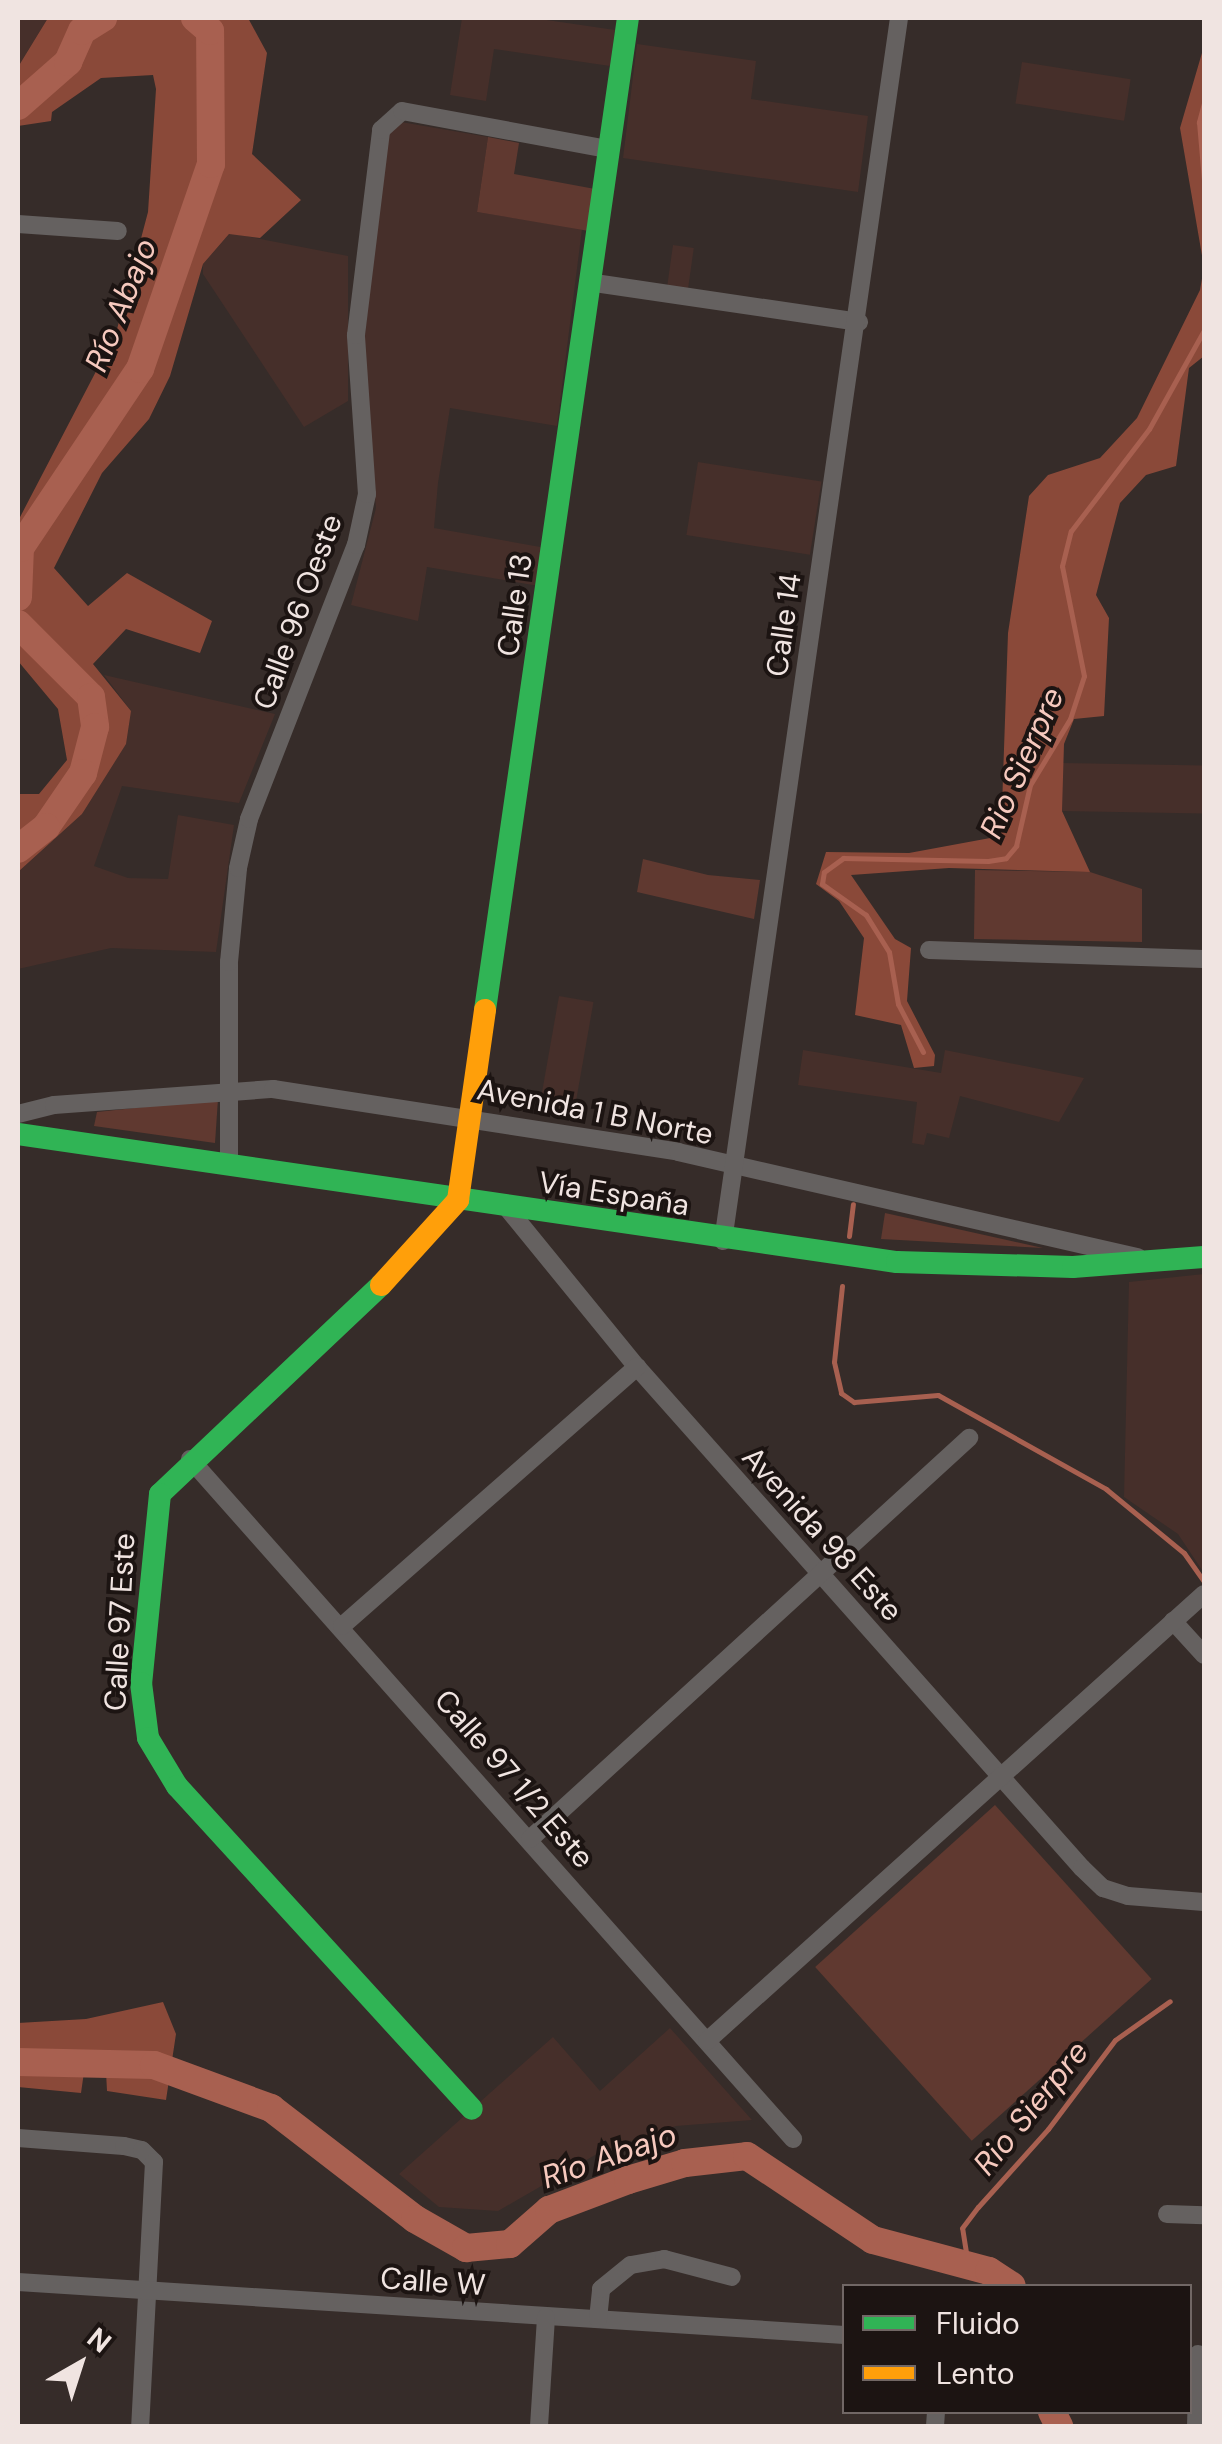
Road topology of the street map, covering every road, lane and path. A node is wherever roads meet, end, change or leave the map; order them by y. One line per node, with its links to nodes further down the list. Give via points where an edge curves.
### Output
1 (628, 18): 3 (street, Calle 13)
2 (898, 18): 7 (street, Calle 14)
3 (607, 149): 6 (street, Calle 13); 10 (street, Calle 96 Oeste, via 402,112 381,130 356,336 367,494 356,545 242,852 229,962)
4 (18, 224): 5 (street)
5 (118, 231)
6 (588, 282): 7 (street); 12 (street, Calle 13)
7 (859, 322): 15 (street, Calle 14)
8 (929, 950): 9 (street)
9 (1204, 959)
10 (230, 1088): 11 (street, Avenida 1 B Norte, via 54,1104); 12 (street, Avenida 1 B Norte); 14 (street, Calle 96 Oeste)
11 (18, 1114)
12 (468, 1115): 15 (street, Avenida 1 B Norte); 16 (street, Calle 13)
13 (18, 1134): 14 (street, Vía España)
14 (229, 1166): 16 (street, Vía España)
15 (733, 1167): 18 (street, Calle 14); 20 (street, Avenida 1 B Norte)
16 (458, 1200): 17 (street, Vía España); 23 (street, Calle 97 Este, via 381,1286)
17 (508, 1209): 18 (street, Vía España); 21 (street, Avenida 98 Este)
18 (723, 1241): 20 (street, Vía España, via 897,1262)
19 (1204, 1257): 20 (street, Vía España)
20 (1155, 1262)
21 (637, 1367): 24 (street, Avenida 98 Este); 27 (street)
22 (969, 1438): 24 (street)
23 (190, 1460): 27 (street, Calle 97 1/2 Este); 33 (street, Calle 97 Este, via 170,1480 156,1509 141,1704 156,1758)
24 (819, 1571): 29 (street, Avenida 98 Este); 30 (street)
25 (1202, 1596): 26 (street)
26 (1173, 1621): 28 (street); 29 (street)
27 (342, 1626): 30 (street, Calle 97 1/2 Este)
28 (1204, 1655)
29 (1000, 1778): 31 (street, Avenida 98 Este, via 1103,1888); 32 (street)
30 (530, 1839): 32 (street, Calle 97 1/2 Este)
31 (1204, 1902)
32 (707, 2041): 35 (street, Calle 97 1/2 Este)
33 (472, 2109)
34 (18, 2138): 40 (street, via 124,2146 154,2162)
35 (793, 2139)
36 (1168, 2214): 37 (street)
37 (1204, 2216)
38 (732, 2277): 42 (street, via 664,2259 631,2265 600,2288)
39 (18, 2282): 40 (street, Calle W)
40 (147, 2291): 41 (street, Calle W); 45 (street)
41 (546, 2317): 42 (street, Calle W); 46 (street)
42 (598, 2319): 43 (street, Calle W)
43 (842, 2334)
44 (1197, 2354): 47 (street)
45 (140, 2426)
46 (538, 2426)
47 (1196, 2426)

